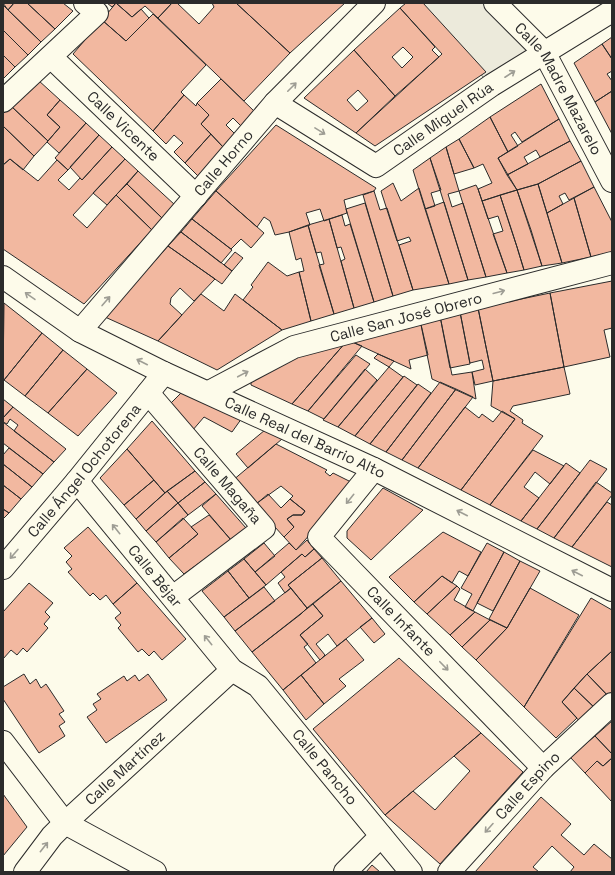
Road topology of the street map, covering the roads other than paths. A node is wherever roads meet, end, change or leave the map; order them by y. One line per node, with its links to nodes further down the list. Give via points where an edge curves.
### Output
1 (374, 3): 8 (street, Calle Horno, one-way to 1)
2 (494, 3): 5 (street, Calle Madre Mazarelo)
3 (91, 8): 6 (street)
4 (612, 11): 5 (street, Calle Miguel Rúa)
5 (544, 52): 8 (street, Calle Miguel Rúa, one-way to 5, via 376,166); 9 (street, Calle Madre Mazarelo)
6 (51, 57): 7 (street); 10 (street, Calle Vicente)
7 (3, 101)
8 (275, 103): 10 (street, Calle Horno)
9 (612, 181)
10 (196, 196): 13 (street, Calle Horno, one-way to 10)
11 (612, 263): 15 (street, Calle San José Obrero, one-way to 11, via 294,347)
12 (3, 277): 13 (street, Calle Real del Barrio Alto, one-way to 12)
13 (80, 331): 14 (street, Calle Real del Barrio Alto, one-way to 13)
14 (164, 373): 15 (street, Calle Real del Barrio Alto); 16 (street, Calle Ángel Ochotorena)
15 (209, 392): 17 (street, Calle Real del Barrio Alto)
16 (148, 393): 18 (street, Calle Ángel Ochotorena); 21 (street, Calle Magaña, via 264,528)
17 (374, 469): 20 (street, Calle Real del Barrio Alto, one-way to 17); 25 (street, Calle Infante, one-way to 25, via 319,536)
18 (77, 481): 19 (street, Calle Ángel Ochotorena, one-way to 19); 21 (street, Calle Béjar, one-way to 18)
19 (3, 568)
20 (612, 590)
21 (173, 597): 22 (street, Calle Béjar, one-way to 21)
22 (232, 670): 26 (street, Calle Martínez); 27 (street, Calle Pancho, via 258,686)
23 (612, 704): 25 (street, Calle Espino)
24 (3, 742): 26 (street)
25 (543, 768): 32 (street, Calle Espino, one-way to 32)
26 (65, 823): 28 (street, Calle Martínez, one-way to 26); 29 (street)
27 (381, 836): 30 (street); 31 (street, Calle Pancho)
28 (25, 872)
29 (155, 872)
30 (345, 872)
31 (411, 872)
32 (449, 872)

